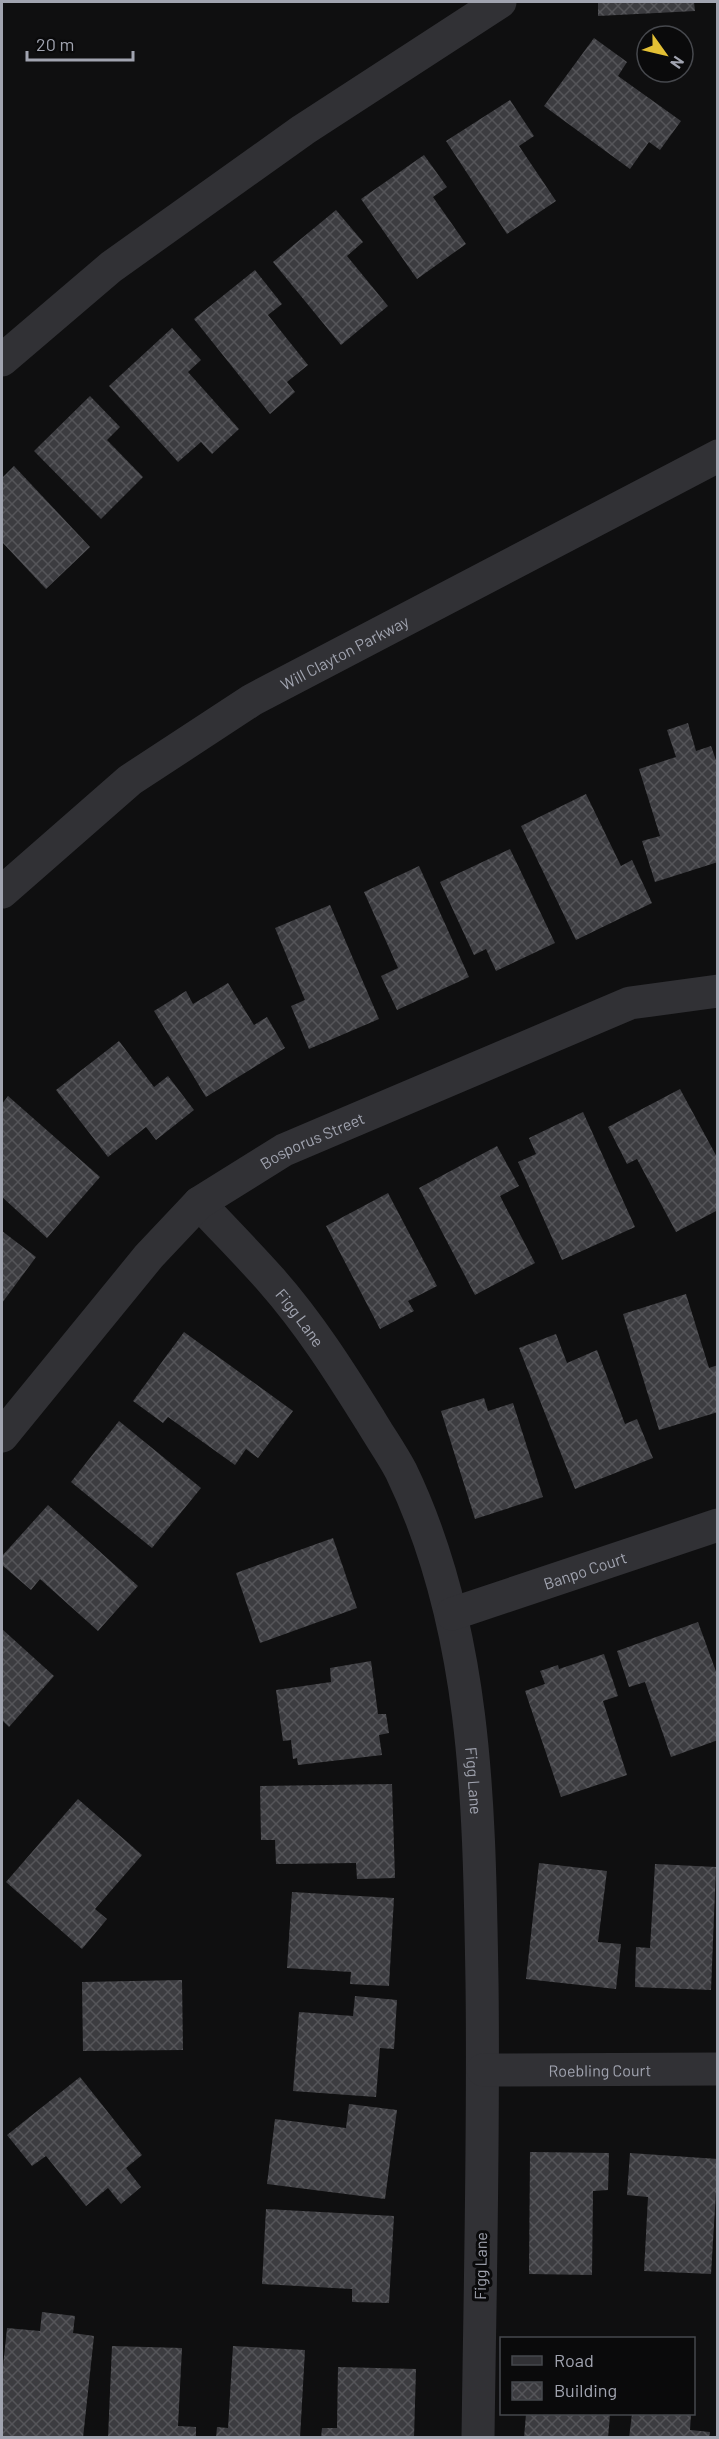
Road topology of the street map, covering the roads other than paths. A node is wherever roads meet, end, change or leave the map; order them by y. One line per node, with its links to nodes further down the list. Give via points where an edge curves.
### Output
1 (500, 2): 2 (street, via 303,130 111,267)
2 (2, 360)
3 (717, 457): 4 (street, Will Clayton Parkway, via 252,700 130,780)
4 (2, 892)
5 (717, 991): 6 (street, Bosporus Street, via 630,1003 284,1150)
6 (199, 1203): 7 (street, Bosporus Street, via 149,1256); 9 (street, Figg Lane, via 272,1281 342,1376 400,1470 438,1563)
7 (2, 1436)
8 (717, 1525): 9 (street, Banpo Court)
9 (452, 1614): 11 (street, Figg Lane, via 474,1755 480,1848)
10 (717, 2069): 11 (street, Roebling Court)
11 (483, 2070): 12 (street, Figg Lane)
12 (478, 2438)

